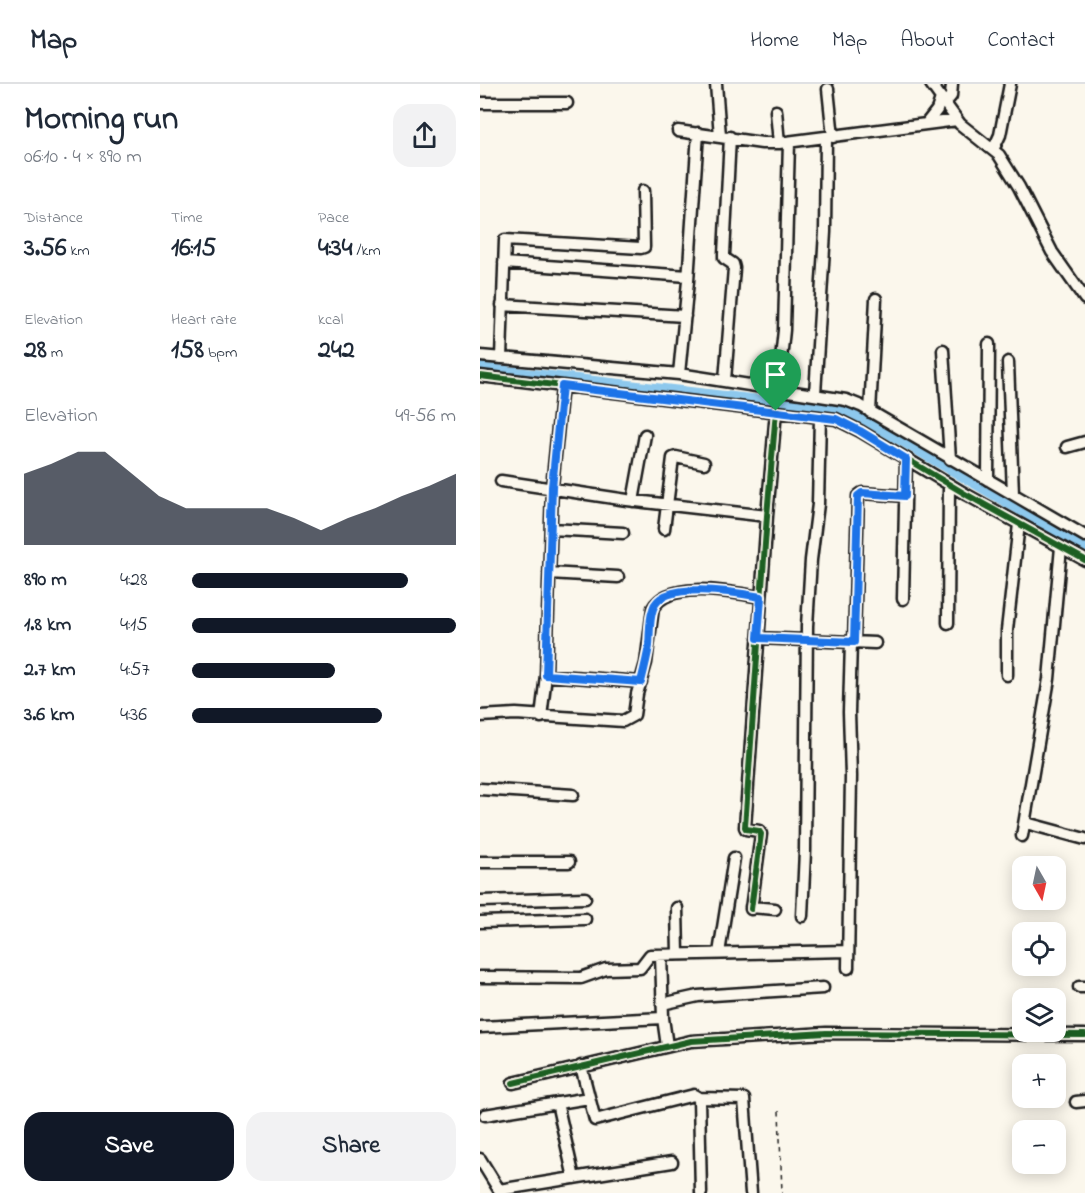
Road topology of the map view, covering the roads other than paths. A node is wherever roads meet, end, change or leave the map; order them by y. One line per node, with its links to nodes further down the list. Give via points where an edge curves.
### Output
1 (717, 84): 14 (street)
2 (930, 84): 6 (street)
3 (952, 84): 6 (street, via 951,96)
4 (1010, 84): 17 (street, via 1000,135)
5 (828, 88): 15 (street)
6 (943, 101): 10 (street); 11 (street)
7 (480, 103): 8 (street)
8 (567, 104)
9 (776, 111): 16 (street)
10 (957, 120): 11 (street); 17 (street)
11 (926, 124): 15 (street)
12 (678, 131): 13 (street)
13 (698, 133): 14 (street); 20 (street)
14 (725, 137): 16 (street); 32 (street, via 724,258 734,268)
15 (830, 137): 16 (street); 35 (street)
16 (784, 142): 34 (street, via 784,330)
17 (993, 150): 21 (street, via 1019,187 1052,252)
18 (643, 190): 19 (street, via 644,247 505,240)
19 (504, 263): 20 (street); 23 (street)
20 (688, 276): 24 (street)
21 (1085, 298)
22 (876, 299): 37 (street)
23 (502, 304): 24 (street); 28 (street)
24 (685, 316): 30 (street)
25 (989, 344): 45 (street)
26 (943, 350): 43 (street)
27 (480, 356): 28 (street)
28 (501, 358): 30 (street)
29 (1008, 362): 49 (street)
30 (679, 374): 32 (street)
31 (480, 376): 33 (street)
32 (725, 380): 34 (street)
33 (562, 386): 36 (street); 48 (street)
34 (778, 388): 35 (street)
35 (815, 394): 37 (street, via 846,400)
36 (776, 411): 38 (street); 53 (street)
37 (870, 412): 43 (street)
38 (820, 417): 42 (street, via 836,419); 67 (street, via 818,504)
39 (645, 435): 51 (street)
40 (1085, 442): 41 (street)
41 (1067, 447)
42 (906, 459): 47 (street); 50 (street)
43 (950, 459): 45 (street)
44 (704, 463): 52 (street, via 673,458)
45 (988, 480): 49 (street)
46 (501, 481): 48 (street)
47 (949, 484): 54 (street); 65 (street)
48 (552, 487): 51 (street); 55 (street)
49 (1013, 494): 58 (street)
50 (905, 496): 64 (street); 68 (street, via 858,496)
51 (633, 501): 52 (street)
52 (667, 504): 53 (street); 56 (street)
53 (767, 516): 63 (street)
54 (1019, 524): 59 (street); 71 (street)
55 (551, 529): 57 (street); 61 (street)
56 (664, 530)
57 (623, 533)
58 (1085, 536)
59 (1062, 547): 60 (street); 77 (street, via 1049,679)
60 (1085, 560)
61 (549, 573): 62 (street); 70 (street)
62 (618, 577)
63 (761, 597): 66 (street); 72 (street, via 702,589 665,596 656,602)
64 (903, 599)
65 (948, 623)
66 (758, 638): 67 (street); 86 (street, via 745,827 761,834 751,908)
67 (807, 640): 68 (street); 87 (street)
68 (853, 642): 69 (street); 90 (street)
69 (875, 643)
70 (546, 675): 72 (street); 74 (street)
71 (1007, 675)
72 (641, 682): 74 (street, via 634,715 623,721)
73 (480, 716): 74 (street)
74 (541, 717)
75 (480, 789): 76 (street)
76 (573, 795)
77 (1026, 823): 78 (street); 79 (street)
78 (1022, 836)
79 (1085, 839)
80 (734, 858): 91 (street)
81 (480, 861): 82 (street)
82 (569, 862)
83 (585, 898): 84 (street)
84 (480, 901)
85 (677, 908): 92 (street)
86 (775, 909)
87 (802, 916)
88 (585, 919): 89 (street)
89 (480, 922)
90 (848, 951): 91 (street); 94 (street)
91 (719, 953): 92 (street)
92 (678, 954): 93 (street)
93 (661, 955): 95 (street, via 650,955 640,968 606,969 581,978); 97 (street)
94 (848, 968)
95 (480, 977)
96 (823, 988): 97 (street, via 698,996)
97 (662, 1004): 98 (street)
98 (663, 1018): 99 (street); 101 (street)
99 (480, 1027)
100 (1085, 1035): 101 (street, via 826,1033 691,1041)
101 (667, 1046): 102 (street)
102 (581, 1066): 103 (street); 104 (street)
103 (513, 1083)
104 (589, 1098): 105 (street, via 594,1120 694,1095); 106 (street)
105 (699, 1098): 112 (street); 113 (street, via 744,1099)
106 (557, 1103): 107 (street); 110 (street)
107 (485, 1115)
108 (480, 1159): 111 (street)
109 (672, 1162): 110 (street)
110 (574, 1178): 111 (street)
111 (500, 1192)
112 (701, 1193)
113 (751, 1193)

